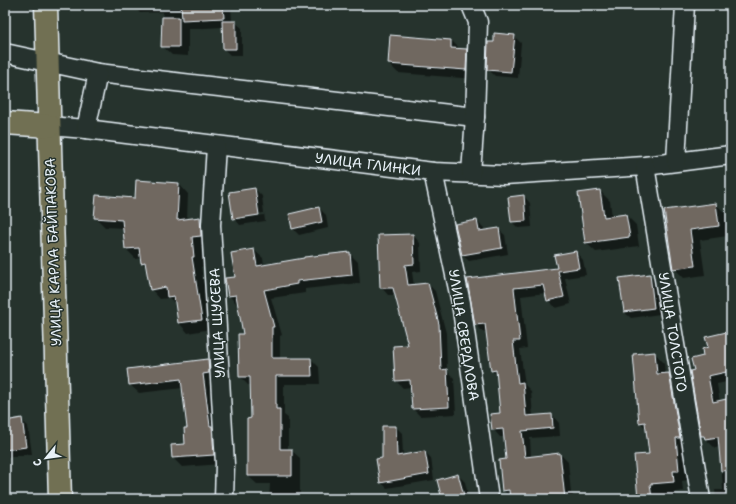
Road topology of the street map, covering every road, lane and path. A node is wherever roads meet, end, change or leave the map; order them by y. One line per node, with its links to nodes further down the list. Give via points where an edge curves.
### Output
1 (46, 5): 5 (main road, УЛИЦА КАРЛА БАЙПАКОВА)
2 (472, 5): 7 (street, via 478,22)
3 (685, 5): 13 (street)
4 (5, 53): 5 (street)
5 (47, 62): 6 (street); 9 (main road, УЛИЦА КАРЛА БАЙПАКОВА)
6 (98, 73): 7 (street); 10 (street)
7 (475, 117): 16 (street)
8 (5, 124): 9 (main road, УЛИЦА ГЛИНКИ)
9 (49, 126): 10 (street, УЛИЦА ГЛИНКИ); 17 (main road, УЛИЦА КАРЛА БАЙПАКОВА)
10 (86, 129): 11 (street, УЛИЦА ГЛИНКИ)
11 (216, 146): 15 (street, УЛИЦА ГЛИНКИ); 18 (street, УЛИЦА ЩУСЕВА, via 211,225 225,464)
12 (731, 155): 13 (street, УЛИЦА ГЛИНКИ)
13 (676, 161): 14 (street, УЛИЦА ГЛИНКИ)
14 (645, 166): 16 (street, УЛИЦА ГЛИНКИ, via 504,175); 20 (street, УЛИЦА ТОЛСТОГО)
15 (433, 172): 16 (street, УЛИЦА ГЛИНКИ); 19 (street, УЛИЦА СВЕРДЛОВА, via 461,303)
16 (471, 173)
17 (60, 499)
18 (224, 499)
19 (489, 499)
20 (701, 499)

